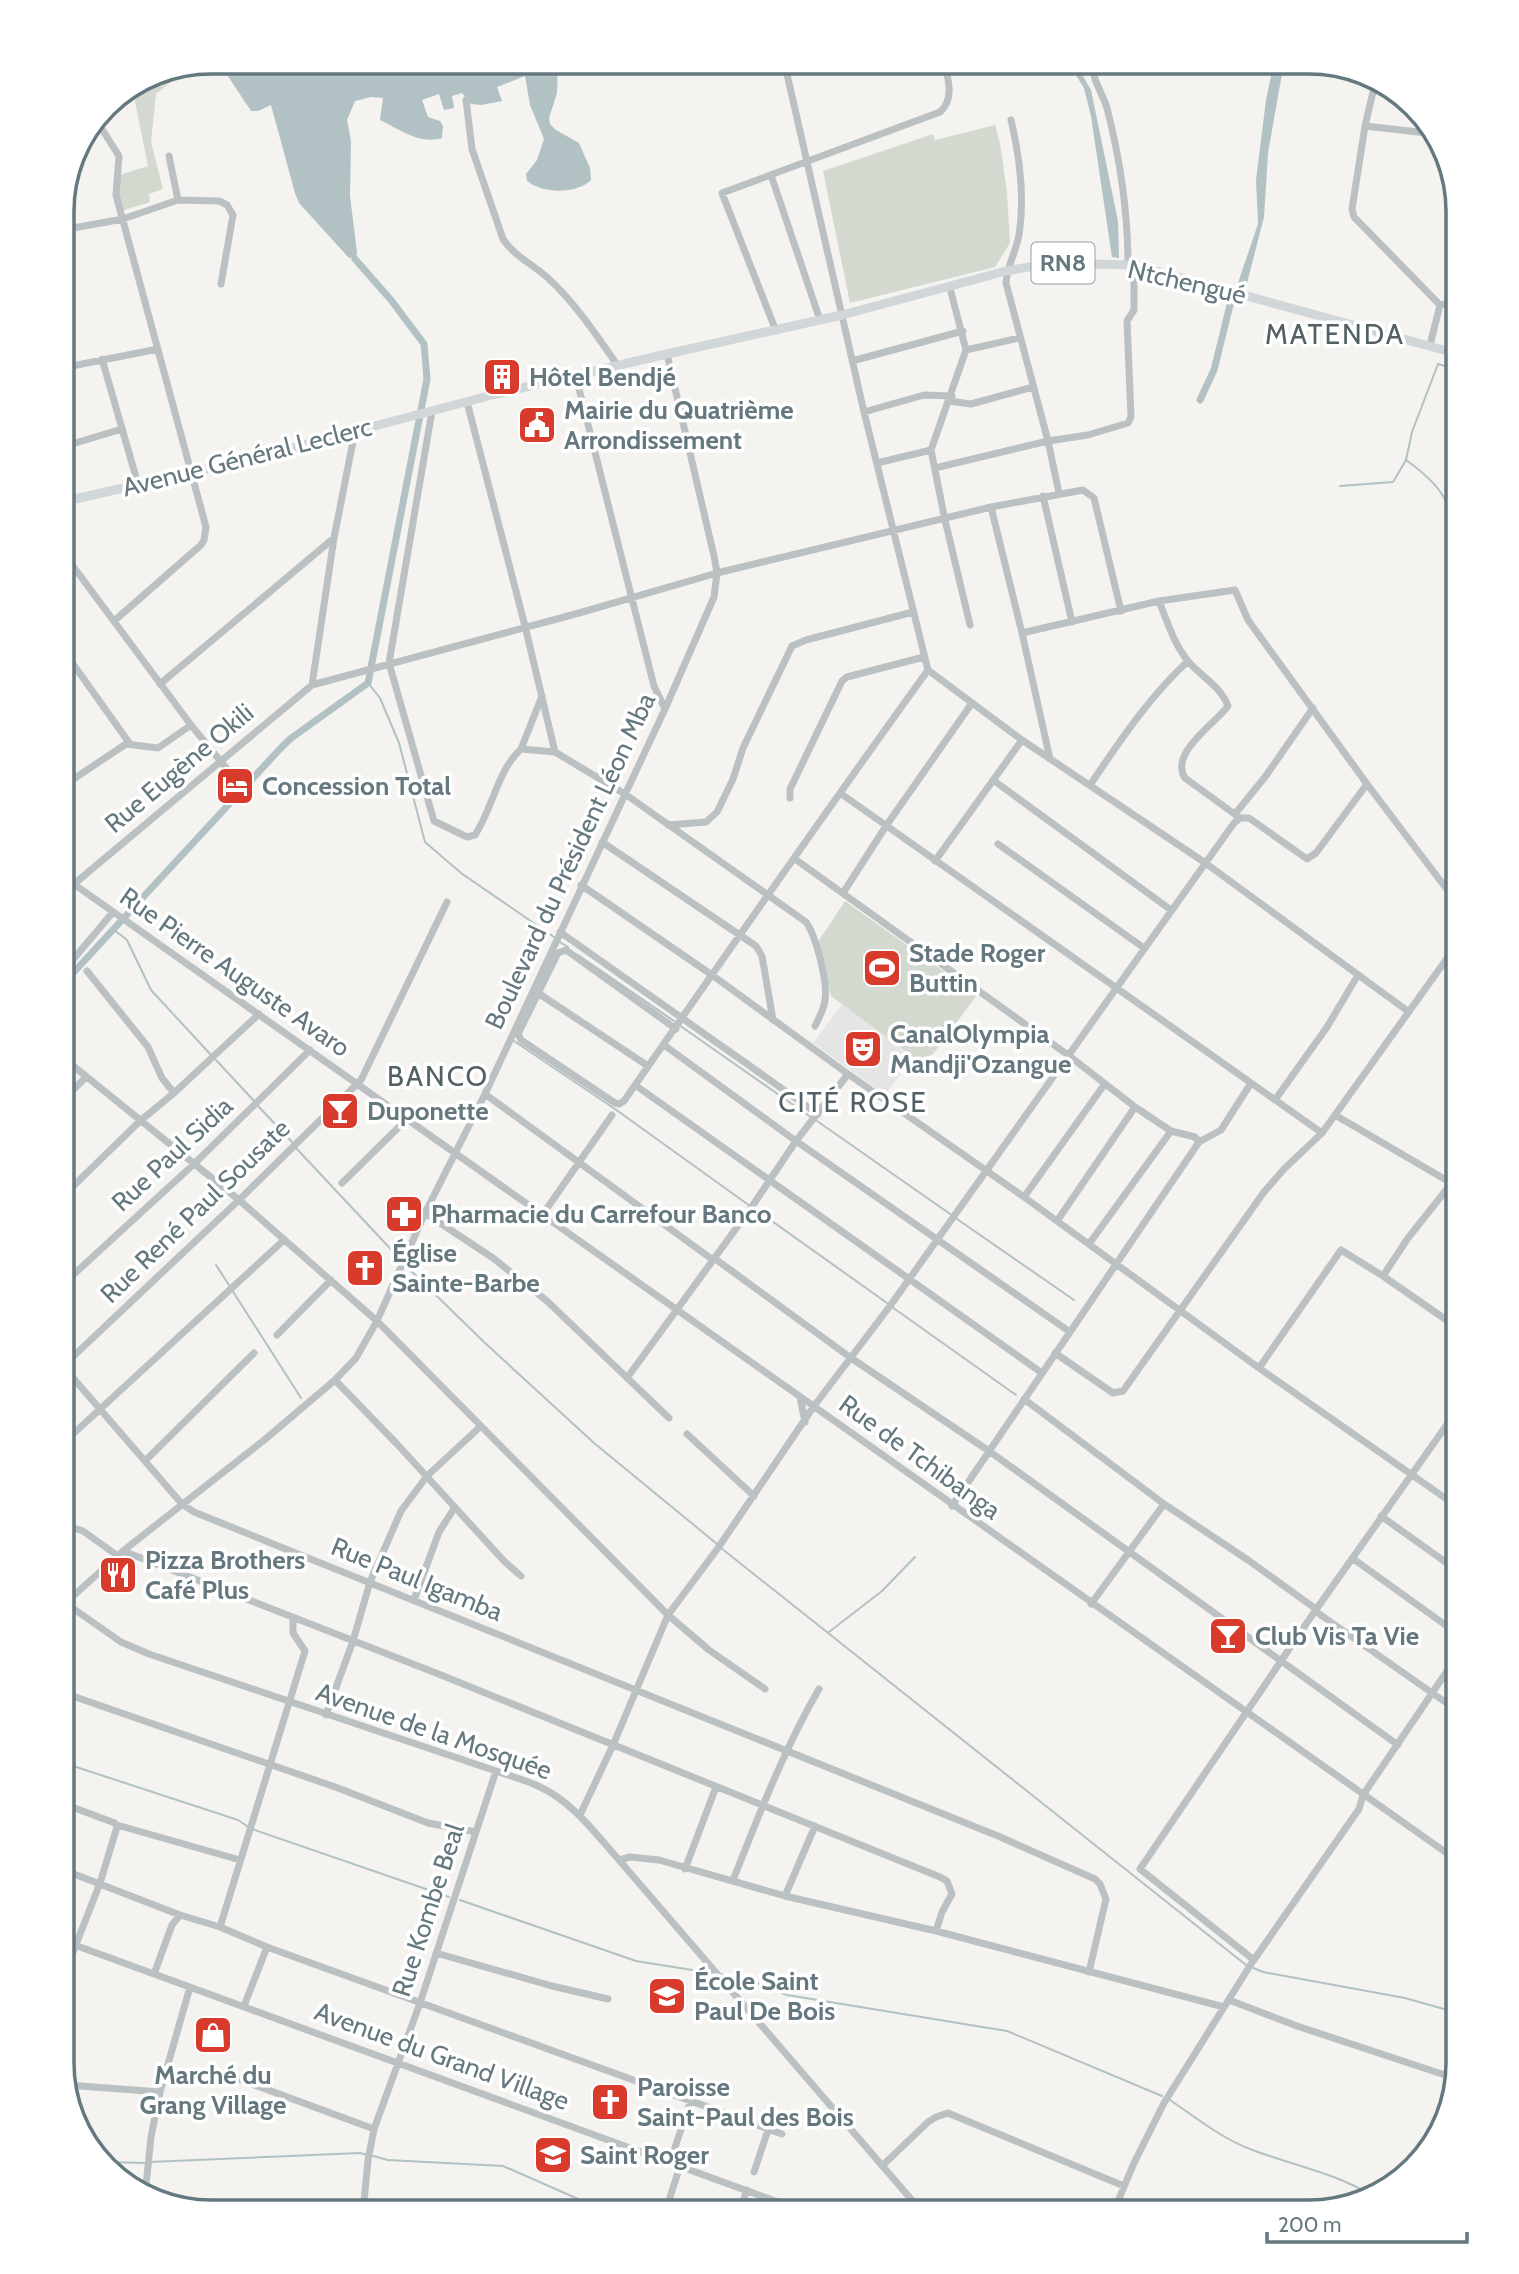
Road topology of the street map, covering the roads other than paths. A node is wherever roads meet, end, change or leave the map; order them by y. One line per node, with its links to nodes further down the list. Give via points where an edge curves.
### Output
1 (787, 74): 11 (street)
2 (946, 74): 11 (street, via 949,94 944,110)
3 (1094, 74): 16 (street, via 1107,107)
4 (1373, 90): 7 (street)
5 (466, 100): 35 (street, via 472,149 503,239 564,294)
6 (1011, 120): 17 (street, via 1022,196 1019,238)
7 (1365, 126): 9 (street); 21 (street, via 1354,217)
8 (101, 128): 14 (street, via 119,156 116,195)
9 (1421, 132)
10 (169, 156): 13 (street)
11 (808, 163): 12 (street); 22 (street)
12 (771, 175): 23 (street); 24 (street, via 722,193)
13 (178, 200): 14 (street); 18 (street, via 219,201 233,215)
14 (123, 219): 15 (street); 28 (street)
15 (74, 228)
16 (1131, 265): 17 (main road, Ntchengué / RN8, via 1051,263); 27 (main road, Ntchengué / RN8); 44 (street, via 1134,310 1126,321 1130,421 1088,435)
17 (1006, 271): 19 (main road, Ntchengué / RN8); 26 (street)
18 (221, 284)
19 (950, 288): 22 (main road, Ntchengué / RN8); 25 (street)
20 (1446, 304): 21 (street)
21 (1440, 305): 27 (street)
22 (842, 315): 23 (main road, Ntchengué / RN8); 33 (street)
23 (820, 320): 24 (main road, Ntchengué / RN8)
24 (776, 331): 31 (main road, Ntchengué / RN8)
25 (963, 331): 29 (street); 33 (street)
26 (1019, 338): 29 (street); 37 (street)
27 (1430, 345): 30 (main road, Ntchengué / RN8)
28 (158, 349): 32 (street); 49 (street)
29 (967, 350): 38 (street)
30 (1446, 350)
31 (667, 354): 35 (main road, Ntchengué); 59 (street, Boulevard du Président Léon Mba)
32 (102, 359): 34 (street); 42 (street)
33 (852, 361): 41 (street)
34 (74, 365)
35 (618, 366): 36 (main road, Ntchengué)
36 (576, 377): 39 (main road, Avenue Général Leclerc); 60 (street)
37 (1033, 387): 38 (street, via 971,404); 44 (street)
38 (951, 398): 41 (street, via 924,395); 46 (street)
39 (467, 402): 40 (main road, Avenue Général Leclerc); 67 (street)
40 (430, 412): 43 (main road, Avenue Général Leclerc); 71 (street)
41 (863, 412): 47 (street)
42 (122, 429): 45 (street); 50 (street)
43 (355, 431): 49 (main road, Avenue Général Leclerc); 57 (street)
44 (1048, 441): 48 (street); 51 (street)
45 (74, 443)
46 (931, 450): 47 (street); 48 (street)
47 (877, 463): 56 (street)
48 (935, 468): 55 (street)
49 (192, 472): 50 (main road, Avenue Général Leclerc); 64 (street, via 206,527 204,540)
50 (138, 484): 53 (main road, Avenue Général Leclerc)
51 (1059, 493): 52 (street); 62 (street, via 1083,490 1094,498)
52 (1043, 496): 54 (street); 65 (street)
53 (74, 499)
54 (991, 508): 55 (street); 68 (street)
55 (945, 520): 56 (street); 66 (street)
56 (893, 532): 59 (street); 63 (street)
57 (334, 538): 74 (street); 75 (street)
58 (74, 567): 64 (street)
59 (717, 573): 60 (street); 79 (street, Boulevard du Président Léon Mba, via 714,597)
60 (631, 597): 67 (street); 79 (street, via 654,686)
61 (1159, 601): 62 (street); 70 (street); 78 (street, via 1235,590 1248,620)
62 (1121, 611): 65 (street)
63 (913, 612): 69 (street); 96 (street, via 792,646 717,812 706,821)
64 (114, 621): 74 (street)
65 (1072, 622): 68 (street)
66 (970, 625)
67 (526, 626): 71 (street); 76 (street)
68 (1022, 633): 85 (street)
69 (924, 657): 73 (street); 94 (street, via 842,681 790,789)
70 (1188, 661): 90 (street, via 1136,718); 95 (street, via 1209,679 1228,706 1198,736 1182,760 1182,774)
71 (385, 664): 75 (street); 83 (street, via 437,823 467,837 475,835)
72 (74, 665): 82 (street)
73 (928, 670): 77 (street); 91 (street)
74 (160, 684): 80 (street)
75 (312, 685): 86 (street, Rue Eugène Okili)
76 (542, 696): 83 (street); 84 (street)
77 (972, 704): 81 (street); 97 (street)
78 (1312, 708): 89 (street); 95 (street)
79 (665, 709): 92 (street, Boulevard du Président Léon Mba)
80 (191, 724): 82 (street, via 158,748); 86 (street)
81 (1022, 740): 85 (street); 88 (street)
82 (130, 744): 87 (street)
83 (521, 749): 84 (street)
84 (555, 752): 92 (street)
85 (1050, 759): 90 (street)
86 (219, 761): 93 (street); 103 (street, Rue Eugène Okili)
87 (74, 779)
88 (993, 780): 101 (street); 109 (street)
89 (1367, 784): 95 (street, via 1307,859 1249,818); 105 (street)
90 (1090, 785): 102 (street)
91 (840, 793): 97 (street); 100 (street)
92 (625, 794): 96 (street); 98 (street, Boulevard du Président Léon Mba)
93 (249, 796)
94 (790, 798)
95 (1238, 816): 102 (street)
96 (668, 825): 107 (street)
97 (886, 827): 101 (street); 106 (street)
98 (601, 842): 104 (street, Boulevard du Président Léon Mba); 112 (street)
99 (998, 844): 113 (street)
100 (795, 859): 106 (street); 107 (street)
101 (935, 860): 119 (street)
102 (1204, 862): 109 (street); 118 (street)
103 (74, 884): 110 (street, Rue Pierre Auguste Avaro)
104 (581, 886): 111 (street, Boulevard du Président Léon Mba); 117 (street)
105 (1446, 888)
106 (843, 893): 128 (street)
107 (768, 895): 112 (street); 125 (street, via 806,922 813,936 826,996)
108 (447, 902): 134 (street, Rue René Paul Sousate)
109 (1171, 910): 113 (street)
110 (116, 914): 114 (street); 122 (street, Rue Pierre Auguste Avaro)
111 (559, 935): 120 (street, Boulevard du Président Léon Mba); 124 (street)
112 (740, 935): 117 (street); 123 (street, via 761,953)
113 (1144, 948): 119 (street)
114 (74, 960)
115 (1446, 960): 121 (street)
116 (87, 971): 138 (street, via 148,1047)
117 (712, 975): 123 (street); 124 (street)
118 (1358, 975): 121 (street); 140 (street)
119 (1116, 989): 128 (street); 133 (street)
120 (536, 992): 124 (street, via 558,953 566,950); 129 (street); 135 (street, via 519,1031 521,1040 615,1103 624,1101); 139 (street, Boulevard du Président Léon Mba)
121 (1409, 1012): 143 (street)
122 (259, 1014): 127 (street, Rue Pierre Auguste Avaro); 138 (street)
123 (773, 1020): 131 (street)
124 (680, 1023): 126 (street); 144 (street)
125 (815, 1026)
126 (664, 1045): 129 (street); 149 (street)
127 (310, 1050): 134 (street, Rue Pierre Auguste Avaro); 152 (street, Rue Paul Sidia)
128 (1068, 1055): 136 (street); 154 (street)
129 (648, 1066): 135 (street)
130 (74, 1067): 132 (street)
131 (848, 1074): 144 (street); 154 (street)
132 (86, 1077): 137 (street); 146 (street)
133 (1251, 1083): 140 (street); 150 (street, via 1221,1130)
134 (357, 1084): 145 (street, Rue Pierre Auguste Avaro); 161 (street, Rue René Paul Sousate)
135 (635, 1085): 155 (street)
136 (1104, 1085): 141 (street); 160 (street)
137 (74, 1089)
138 (174, 1093): 146 (street)
139 (485, 1094): 151 (street, Boulevard du Président Léon Mba); 153 (street)
140 (1275, 1100): 148 (street)
141 (1135, 1107): 147 (street); 164 (street)
142 (612, 1115): 153 (street)
143 (1335, 1115): 148 (street); 156 (street)
144 (816, 1116): 149 (street)
145 (407, 1119): 151 (street, Rue Pierre Auguste Avaro); 157 (street)
146 (140, 1121): 152 (street); 158 (street)
147 (1171, 1131): 150 (street); 167 (street)
148 (1322, 1133): 174 (street, via 1264,1192)
149 (796, 1141): 155 (street); 166 (street)
150 (1199, 1142): 169 (street)
151 (455, 1151): 162 (street, Boulevard du Président Léon Mba); 163 (street, Rue de Tchibanga)
152 (194, 1164): 161 (street); 170 (street, Rue Paul Sidia)
153 (578, 1164): 163 (street); 168 (street)
154 (986, 1170): 160 (street); 166 (street)
155 (769, 1180): 168 (street); 172 (street)
156 (1446, 1180)
157 (342, 1183)
158 (74, 1185)
159 (1446, 1195): 171 (street, via 1408,1238)
160 (1024, 1197): 164 (street)
161 (239, 1200): 165 (street); 182 (street, Rue René Paul Sousate)
162 (425, 1213): 177 (street, Boulevard du Président Léon Mba); 186 (street, via 547,1301)
163 (543, 1214): 175 (street, Rue de Tchibanga)
164 (1056, 1222): 167 (street)
165 (284, 1240): 173 (street); 192 (street)
166 (937, 1240): 172 (street); 178 (street)
167 (1089, 1244): 169 (street)
168 (713, 1259): 175 (street); 183 (street)
169 (1116, 1264): 174 (street); 178 (street)
170 (74, 1274)
171 (1383, 1276): 176 (street); 184 (street, via 1341,1250)
172 (909, 1278): 183 (street); 185 (street)
173 (331, 1280): 177 (street); 179 (street)
174 (1179, 1310): 181 (street, via 1118,1393); 184 (street)
175 (675, 1311): 186 (street); 189 (street, Rue de Tchibanga)
176 (1446, 1320)
177 (377, 1321): 188 (street, Boulevard du Président Léon Mba, via 356,1357); 195 (street)
178 (1070, 1332): 181 (street)
179 (277, 1335)
180 (254, 1353): 200 (street)
181 (1055, 1353): 185 (street)
182 (74, 1355)
183 (851, 1357): 191 (street); 199 (street)
184 (1259, 1368): 201 (street)
185 (1042, 1373): 190 (street)
186 (627, 1378): 193 (street)
187 (74, 1380): 192 (street)
188 (335, 1380): 202 (street); 205 (street, Boulevard du Président Léon Mba)
189 (799, 1396): 191 (street, Rue de Tchibanga); 194 (street)
190 (1024, 1399): 199 (street); 206 (street)
191 (814, 1406): 194 (street); 207 (street, Rue de Tchibanga)
192 (100, 1409): 197 (street); 200 (street)
193 (669, 1418)
194 (805, 1422): 203 (street)
195 (481, 1426): 202 (street); 222 (street)
196 (1446, 1426): 201 (street)
197 (74, 1433)
198 (687, 1434): 203 (street)
199 (989, 1451): 207 (street); 211 (street)
200 (146, 1461): 205 (street)
201 (1411, 1474): 204 (street); 209 (street)
202 (426, 1476): 208 (street); 216 (street, via 401,1511)
203 (754, 1496): 222 (street)
204 (1446, 1499)
205 (183, 1504): 212 (street, Boulevard du Président Léon Mba); 216 (street, Rue Paul Igamba)
206 (1164, 1504): 211 (street); 221 (street)
207 (952, 1506): 219 (street, Rue de Tchibanga)
208 (455, 1507): 215 (street); 218 (street, via 439,1532)
209 (1381, 1516): 213 (street); 214 (street)
210 (74, 1528): 212 (street)
211 (1129, 1552): 219 (street); 226 (street)
212 (121, 1553): 217 (street, Boulevard du Président Léon Mba); 223 (street)
213 (1352, 1558): 221 (street); 224 (street)
214 (1446, 1562)
215 (521, 1576)
216 (370, 1582): 218 (street, Rue Paul Igamba); 225 (street)
217 (74, 1594)
218 (414, 1600): 228 (street, Rue Paul Igamba)
219 (1091, 1604): 235 (street, Rue de Tchibanga)
220 (74, 1610): 233 (street, Avenue de la Mosquée, via 121,1642)
221 (1315, 1610): 226 (street); 231 (street)
222 (668, 1615): 228 (street); 229 (street)
223 (293, 1617): 225 (street); 233 (street, via 293,1633 304,1651)
224 (1446, 1625)
225 (353, 1641): 236 (street); 237 (street)
226 (1282, 1659): 235 (street); 238 (street)
227 (1446, 1672): 231 (street)
228 (636, 1689): 237 (street); 239 (street, Rue Paul Igamba)
229 (765, 1689)
230 (819, 1689): 239 (street)
231 (1431, 1693): 234 (street); 238 (street)
232 (74, 1696): 240 (street)
233 (288, 1703): 236 (street, Avenue de la Mosquée); 240 (street)
234 (1446, 1704)
235 (1247, 1710): 243 (street, Rue de Tchibanga); 264 (street, via 1140,1869)
236 (326, 1716): 241 (street, Avenue de la Mosquée)
237 (613, 1745): 242 (street); 246 (street)
238 (1398, 1745): 243 (street)
239 (788, 1751): 244 (street); 265 (street, Rue Paul Igamba, via 1095,1879 1106,1899)
240 (268, 1763): 249 (street, via 428,1823); 251 (street)
241 (496, 1772): 246 (street, Avenue de la Mosquée, via 538,1786); 249 (street, Rue Kombe Beal)
242 (716, 1787): 244 (street); 253 (street)
243 (1363, 1795): 250 (street, Rue de Tchibanga); 264 (street, via 1359,1810)
244 (764, 1806): 248 (street); 255 (street)
245 (74, 1808): 247 (street)
246 (580, 1815): 252 (street, Avenue de la Mosquée)
247 (117, 1825): 251 (street); 256 (street)
248 (815, 1826): 257 (street); 260 (street, via 947,1881 953,1894)
249 (476, 1832): 263 (street, Rue Kombe Beal)
250 (1446, 1853)
251 (240, 1860): 259 (street)
252 (620, 1860): 253 (street, via 639,1857); 283 (street, Avenue de la Mosquée)
253 (685, 1869): 255 (street)
254 (74, 1874): 256 (street)
255 (733, 1880): 257 (street)
256 (100, 1883): 258 (street); 261 (street)
257 (785, 1895): 260 (street)
258 (180, 1914): 259 (street); 266 (street)
259 (220, 1927): 262 (street)
260 (936, 1931): 265 (street)
261 (75, 1945): 266 (street, Avenue du Grand Village)
262 (267, 1947): 269 (street); 271 (street)
263 (436, 1953): 268 (street); 269 (street, Rue Kombe Beal)
264 (1253, 1962): 270 (street)
265 (1088, 1972): 270 (street)
266 (154, 1974): 267 (street, Avenue du Grand Village)
267 (190, 1987): 271 (street, Avenue du Grand Village); 276 (street)
268 (608, 1999)
269 (420, 2003): 272 (street, Rue Kombe Beal); 277 (street)
270 (1227, 2004): 273 (street); 286 (street, via 1158,2113)
271 (244, 2007): 272 (street, Avenue du Grand Village)
272 (398, 2062): 278 (street, Rue Kombe Beal); 281 (street, Avenue du Grand Village)
273 (1445, 2075)
274 (233, 2077): 278 (street)
275 (76, 2086): 276 (street)
276 (160, 2092): 285 (street)
277 (691, 2100): 279 (street); 281 (street)
278 (374, 2129): 288 (street, Rue Kombe Beal)
279 (768, 2130): 280 (street); 284 (street)
280 (782, 2134)
281 (670, 2162): 282 (street, Avenue du Grand Village)
282 (680, 2166): 287 (street, Avenue du Grand Village); 289 (street)
283 (882, 2166): 286 (street, via 928,2122 948,2113); 292 (street, Avenue de la Mosquée)
284 (754, 2172)
285 (146, 2184)
286 (1124, 2186): 293 (street)
287 (747, 2190): 290 (street); 291 (street, Avenue du Grand Village)
288 (364, 2200)
289 (670, 2200)
290 (743, 2200)
291 (774, 2200)
292 (912, 2200)
293 (1118, 2200)

